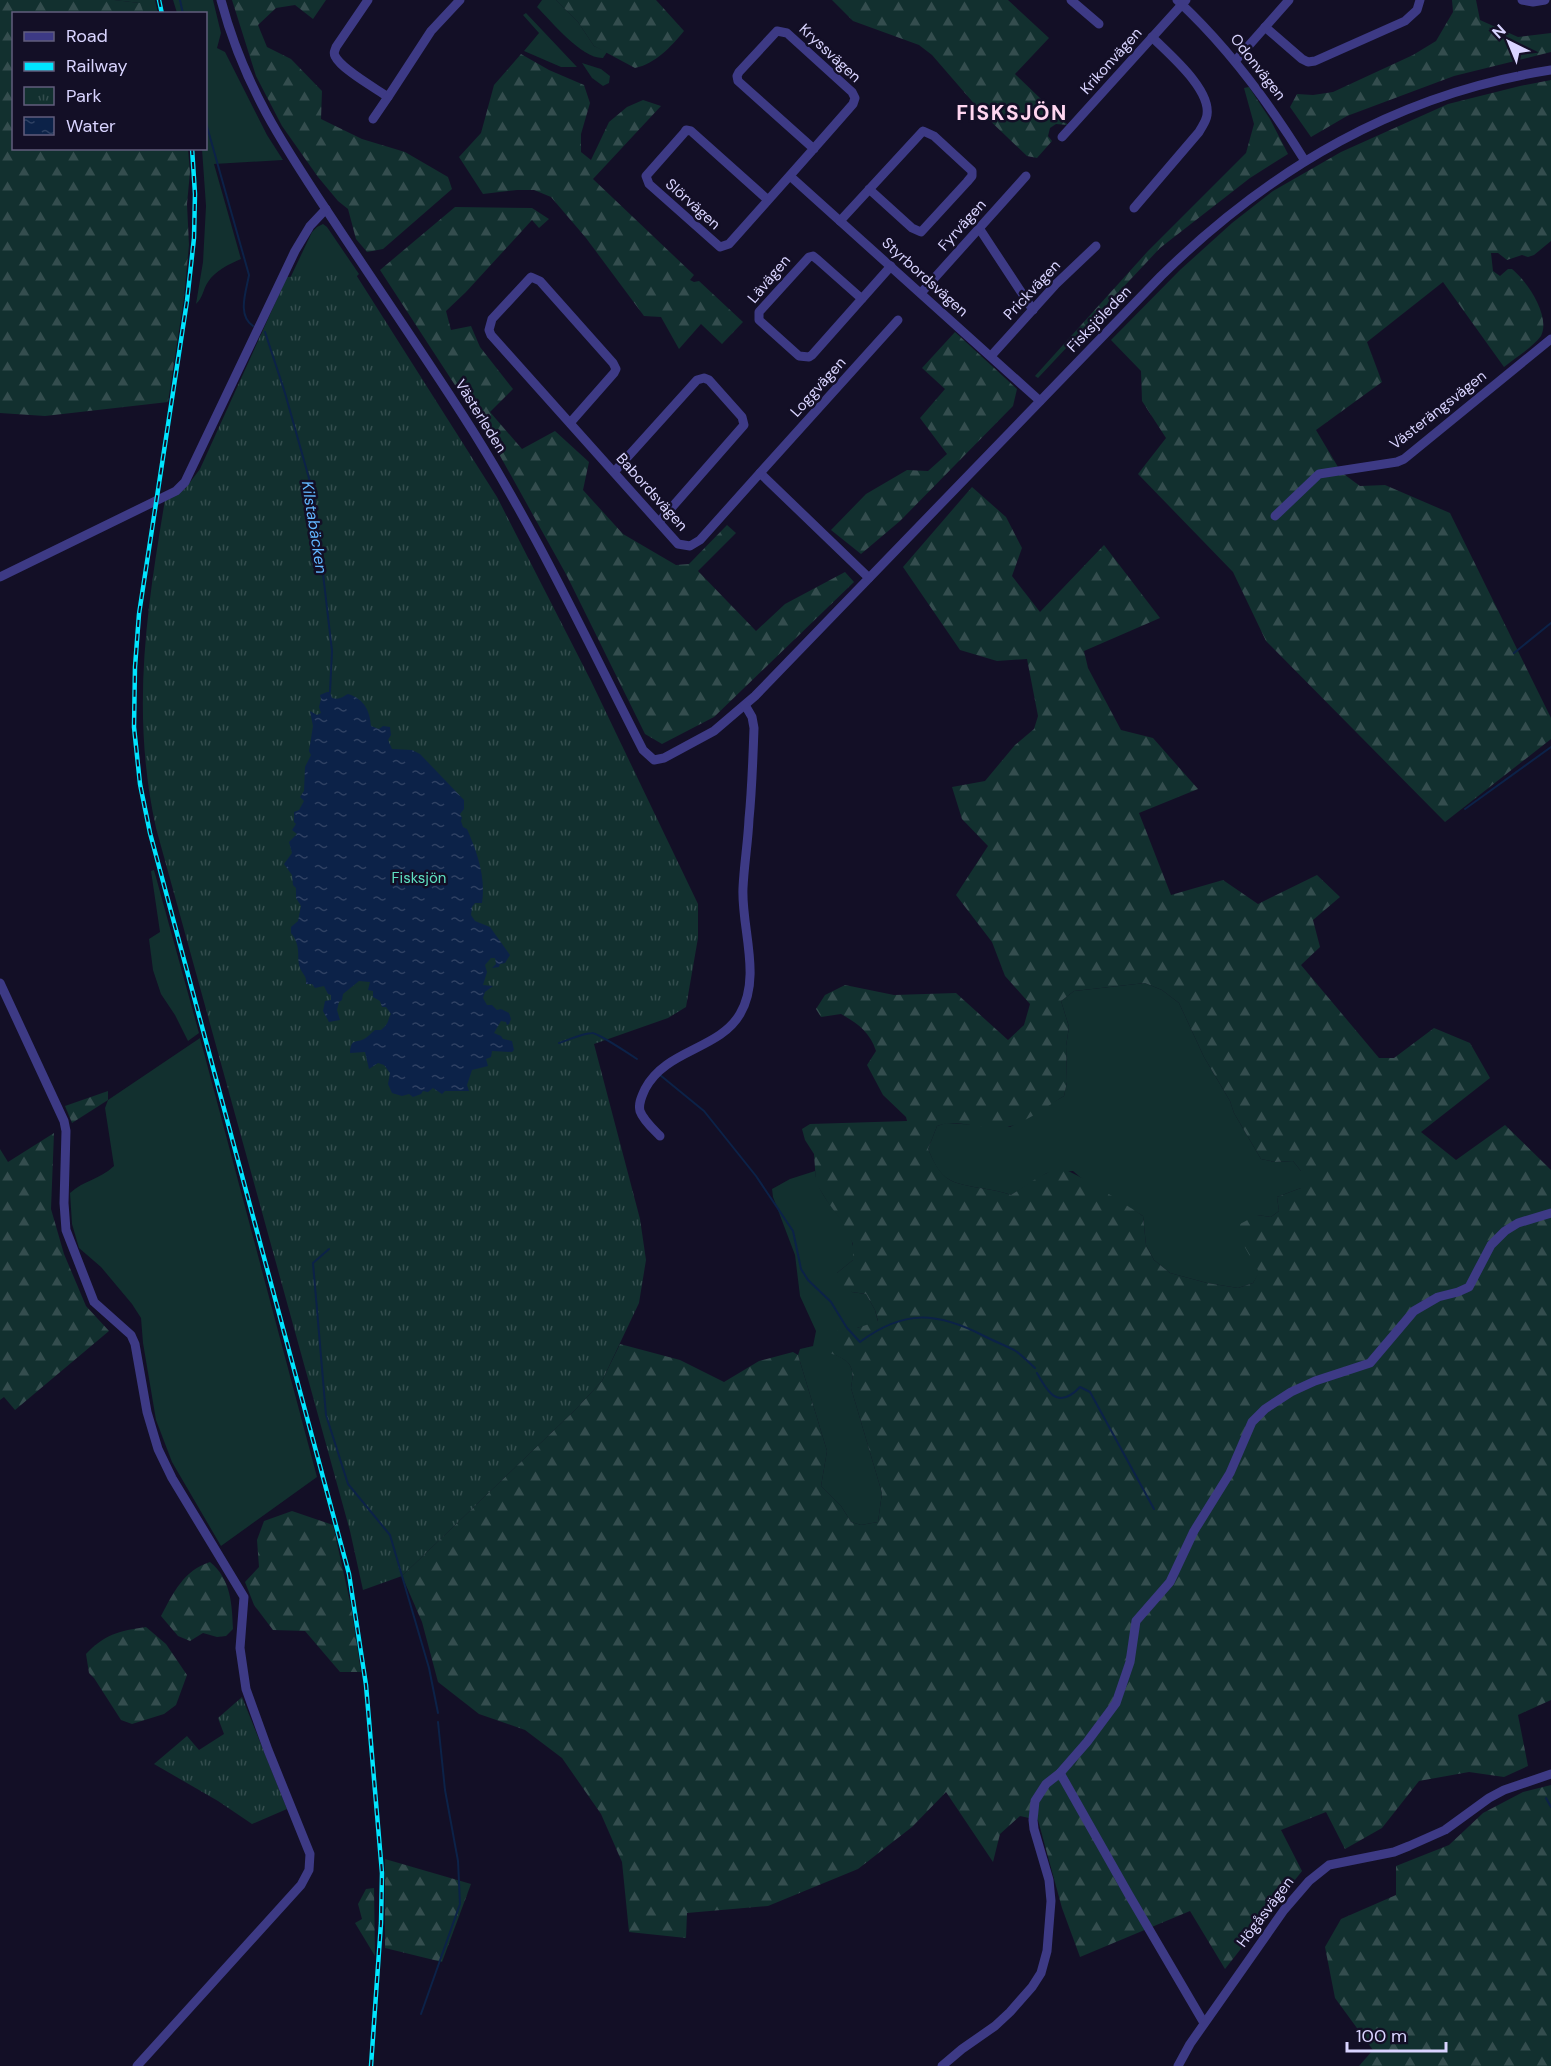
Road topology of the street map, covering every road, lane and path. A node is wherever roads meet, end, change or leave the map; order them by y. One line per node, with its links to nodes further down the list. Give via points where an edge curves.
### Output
1 (222, 0): 25 (street, Västerleden, via 240,59 262,109)
2 (368, 0): 15 (street, via 336,47 335,56)
3 (460, 0): 15 (street, via 431,31)
4 (1071, 0): 10 (street)
5 (1289, 0): 11 (street)
6 (1420, 0): 11 (street, via 1417,10 1405,21 1315,61 1302,59)
7 (1522, 0): 8 (street)
8 (1545, 0)
9 (1182, 2): 12 (street, Krikonvägen); 13 (street, Odonvägen)
10 (1099, 24)
11 (1265, 27): 13 (street)
12 (1152, 37): 17 (street, Krikonvägen); 24 (street, via 1201,90 1208,114 1199,132)
13 (1236, 60): 19 (street, Odonvägen)
14 (1551, 70): 19 (street, Fisksjöleden, via 1432,100 1366,128)
15 (388, 97): 16 (street)
16 (373, 119)
17 (1062, 137)
18 (814, 149): 18 (street, Kryssvägen, via 855,98 787,33 777,31 739,72 738,81); 20 (street, Kryssvägen)
19 (1305, 161): 36 (street, Fisksjöleden, via 1251,197 1197,242)
20 (790, 176): 23 (street, Slörvägen); 26 (street, Styrbordsvägen)
21 (1026, 176): 27 (street, Fyrvägen)
22 (869, 189): 22 (street, via 923,131 934,136 972,171 967,182 921,232); 26 (street)
23 (768, 200): 23 (street, Slörvägen, via 729,244 720,247 649,184 646,176 686,130)
24 (1134, 208)
25 (326, 209): 42 (street, via 295,251 185,482 176,491); 44 (street, Västerleden, via 463,415 513,498 648,757 664,758 696,742)
26 (840, 221): 29 (street, Styrbordsvägen)
27 (979, 228): 30 (street, Fyrvägen); 32 (street)
28 (1096, 246): 32 (street, Prickvägen)
29 (891, 266): 30 (street, Styrbordsvägen); 31 (street, Lävägen)
30 (921, 293): 35 (street, Styrbordsvägen)
31 (862, 299): 31 (street, Lävägen, via 805,358 758,316 813,256)
32 (1033, 310): 35 (street, Prickvägen)
33 (898, 320): 39 (street, Loggvägen)
34 (1551, 339): 40 (street, Västerängsvägen, via 1404,459 1319,474)
35 (991, 356): 36 (street, Styrbordsvägen)
36 (1040, 401): 43 (street, Fisksjöleden)
37 (570, 423): 37 (street, Babordsvägen, via 489,330 492,319 531,278 540,281 616,369); 38 (street, Babordsvägen)
38 (614, 472): 41 (street, Babordsvägen); 41 (street, via 697,380 709,381 742,417 744,425)
39 (760, 473): 41 (street, Babordsvägen, via 695,544 685,547 678,543); 43 (street)
40 (1275, 516)
41 (659, 522)
42 (0, 577)
43 (869, 578): 44 (street, Fisksjöleden)
44 (745, 705): 46 (street, via 754,728 742,890 750,961 746,997 740,1015 723,1032 664,1066 648,1083 640,1108)
45 (0, 982): 51 (street, via 64,1121 66,1230 79,1267 94,1302 131,1335 158,1449 244,1597 240,1648 246,1689 310,1854 309,1870 301,1885)
46 (660, 1136)
47 (1551, 1213): 48 (street, via 1505,1231 1491,1245 1469,1287 1429,1301 1414,1311 1370,1363 1291,1392 1252,1422 1230,1473 1194,1531 1175,1574 1136,1621 1130,1662 1116,1703)
48 (1060, 1773): 50 (street); 52 (street, via 1039,1792 1033,1810 1034,1829 1051,1891 1048,1941 1041,1973 1010,2012)
49 (1551, 1774): 50 (street, Högåsvägen, via 1504,1790 1445,1830 1409,1846 1338,1862 1319,1871 1284,1910)
50 (1204, 2023): 53 (street, Högåsvägen)
51 (137, 2066)
52 (942, 2066)
53 (1178, 2066)

